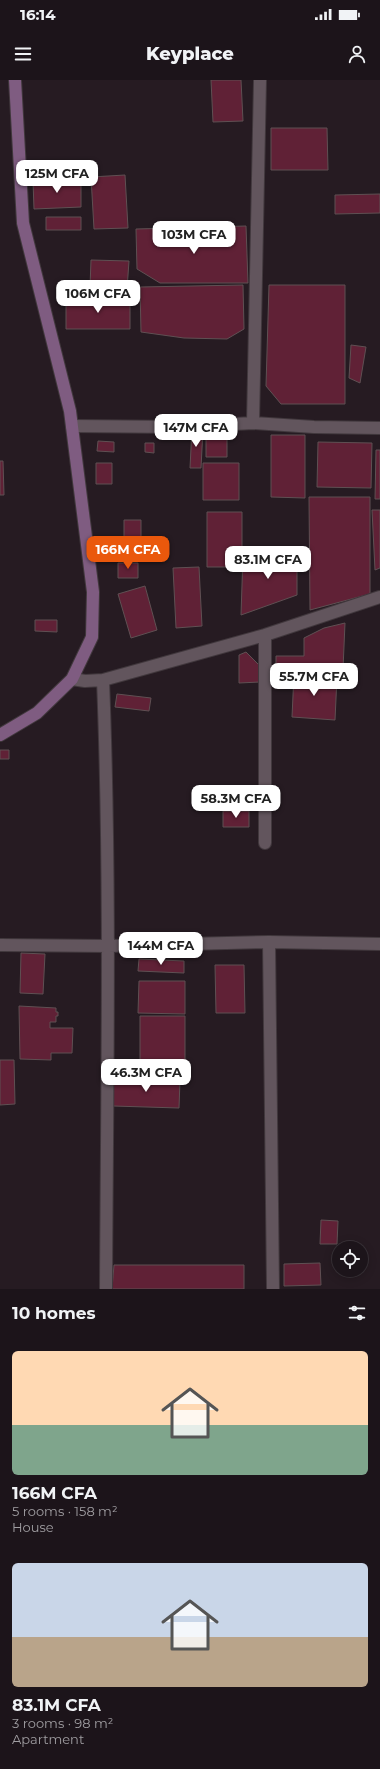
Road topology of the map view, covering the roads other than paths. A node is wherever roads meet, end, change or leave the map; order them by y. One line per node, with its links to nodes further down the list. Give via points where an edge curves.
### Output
1 (15, 80): 4 (main road, via 23,223)
2 (260, 80): 3 (street)
3 (253, 423): 4 (street, via 179,427); 5 (street)
4 (72, 426): 8 (main road, via 93,592 92,637)
5 (380, 428)
6 (380, 597): 7 (street)
7 (265, 635): 9 (street); 11 (street)
8 (72, 679): 9 (street); 10 (main road, via 37,713)
9 (103, 680): 15 (street, via 107,770)
10 (0, 735)
11 (265, 843)
12 (269, 942): 13 (street); 15 (street); 17 (street)
13 (380, 944)
14 (0, 945): 15 (street)
15 (108, 946): 16 (street)
16 (106, 1289)
17 (273, 1289)

